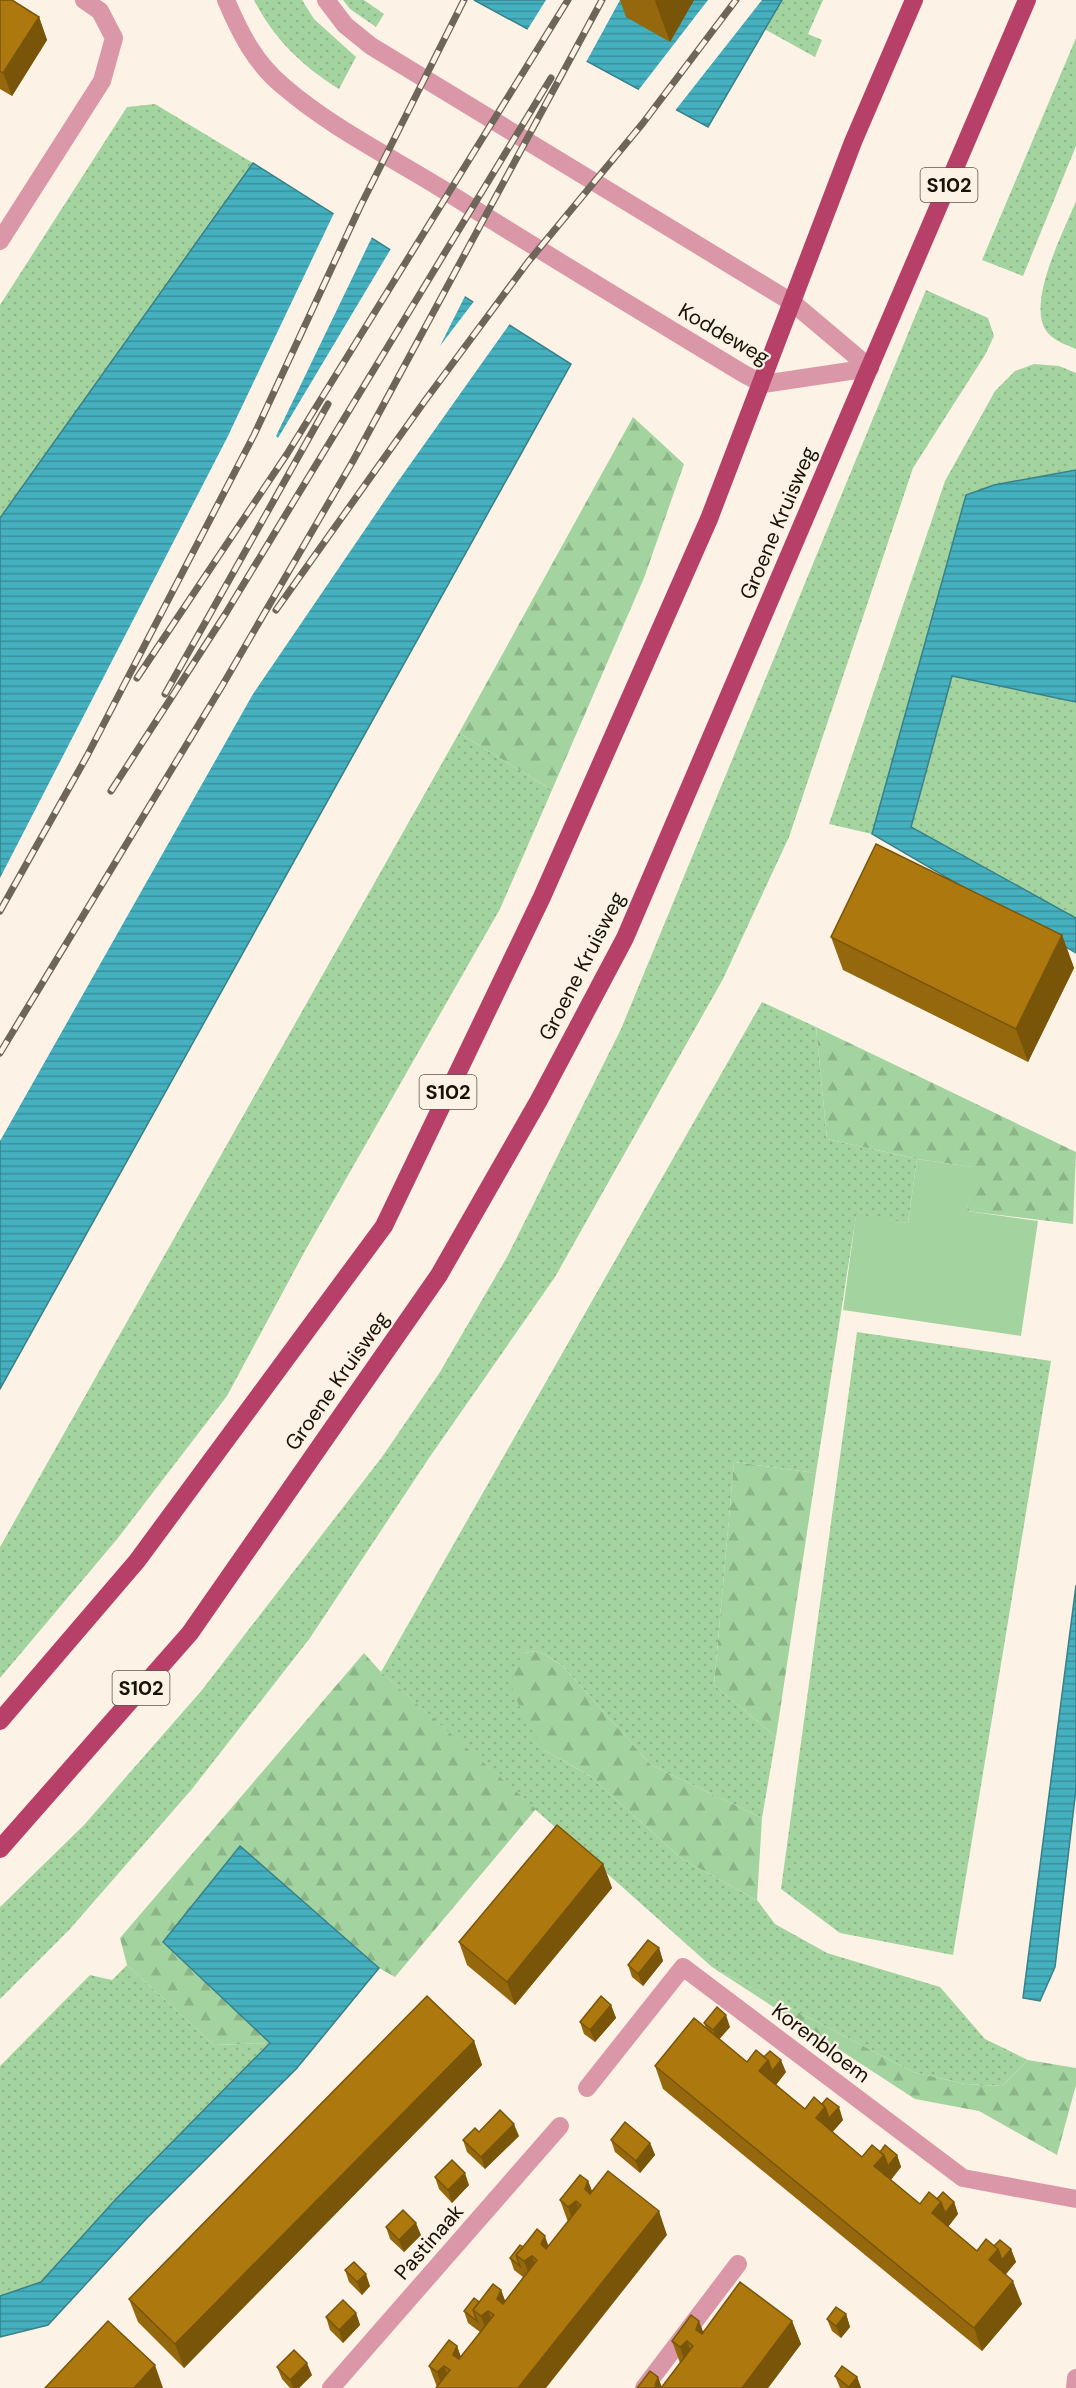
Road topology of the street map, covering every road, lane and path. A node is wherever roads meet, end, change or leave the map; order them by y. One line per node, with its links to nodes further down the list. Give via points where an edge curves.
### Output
1 (84, 0): 6 (street, via 100,11 114,38 102,81)
2 (226, 0): 9 (street, Koddeweg, via 241,35 283,86 339,126)
3 (326, 0): 7 (street, via 345,25 371,46)
4 (914, 0): 7 (main road, S102, via 854,142)
5 (1027, 0): 8 (main road, Groene Kruisweg / S102)
6 (0, 241)
7 (793, 303): 8 (street); 9 (main road, S102)
8 (870, 368): 9 (street, Koddeweg); 11 (main road, Groene Kruisweg / S102, via 625,938 439,1275 190,1633)
9 (763, 384): 10 (main road, S102, via 709,519 543,897 384,1226 138,1561)
10 (0, 1721)
11 (0, 1849)
12 (586, 2088): 14 (street, Korenbloem, via 683,1967 963,2178)
13 (560, 2126): 17 (street, Pastinaak)
14 (1076, 2199)
15 (738, 2264): 18 (street)
16 (1076, 2378): 19 (street)
17 (331, 2388)
18 (644, 2388)
19 (1075, 2388)

